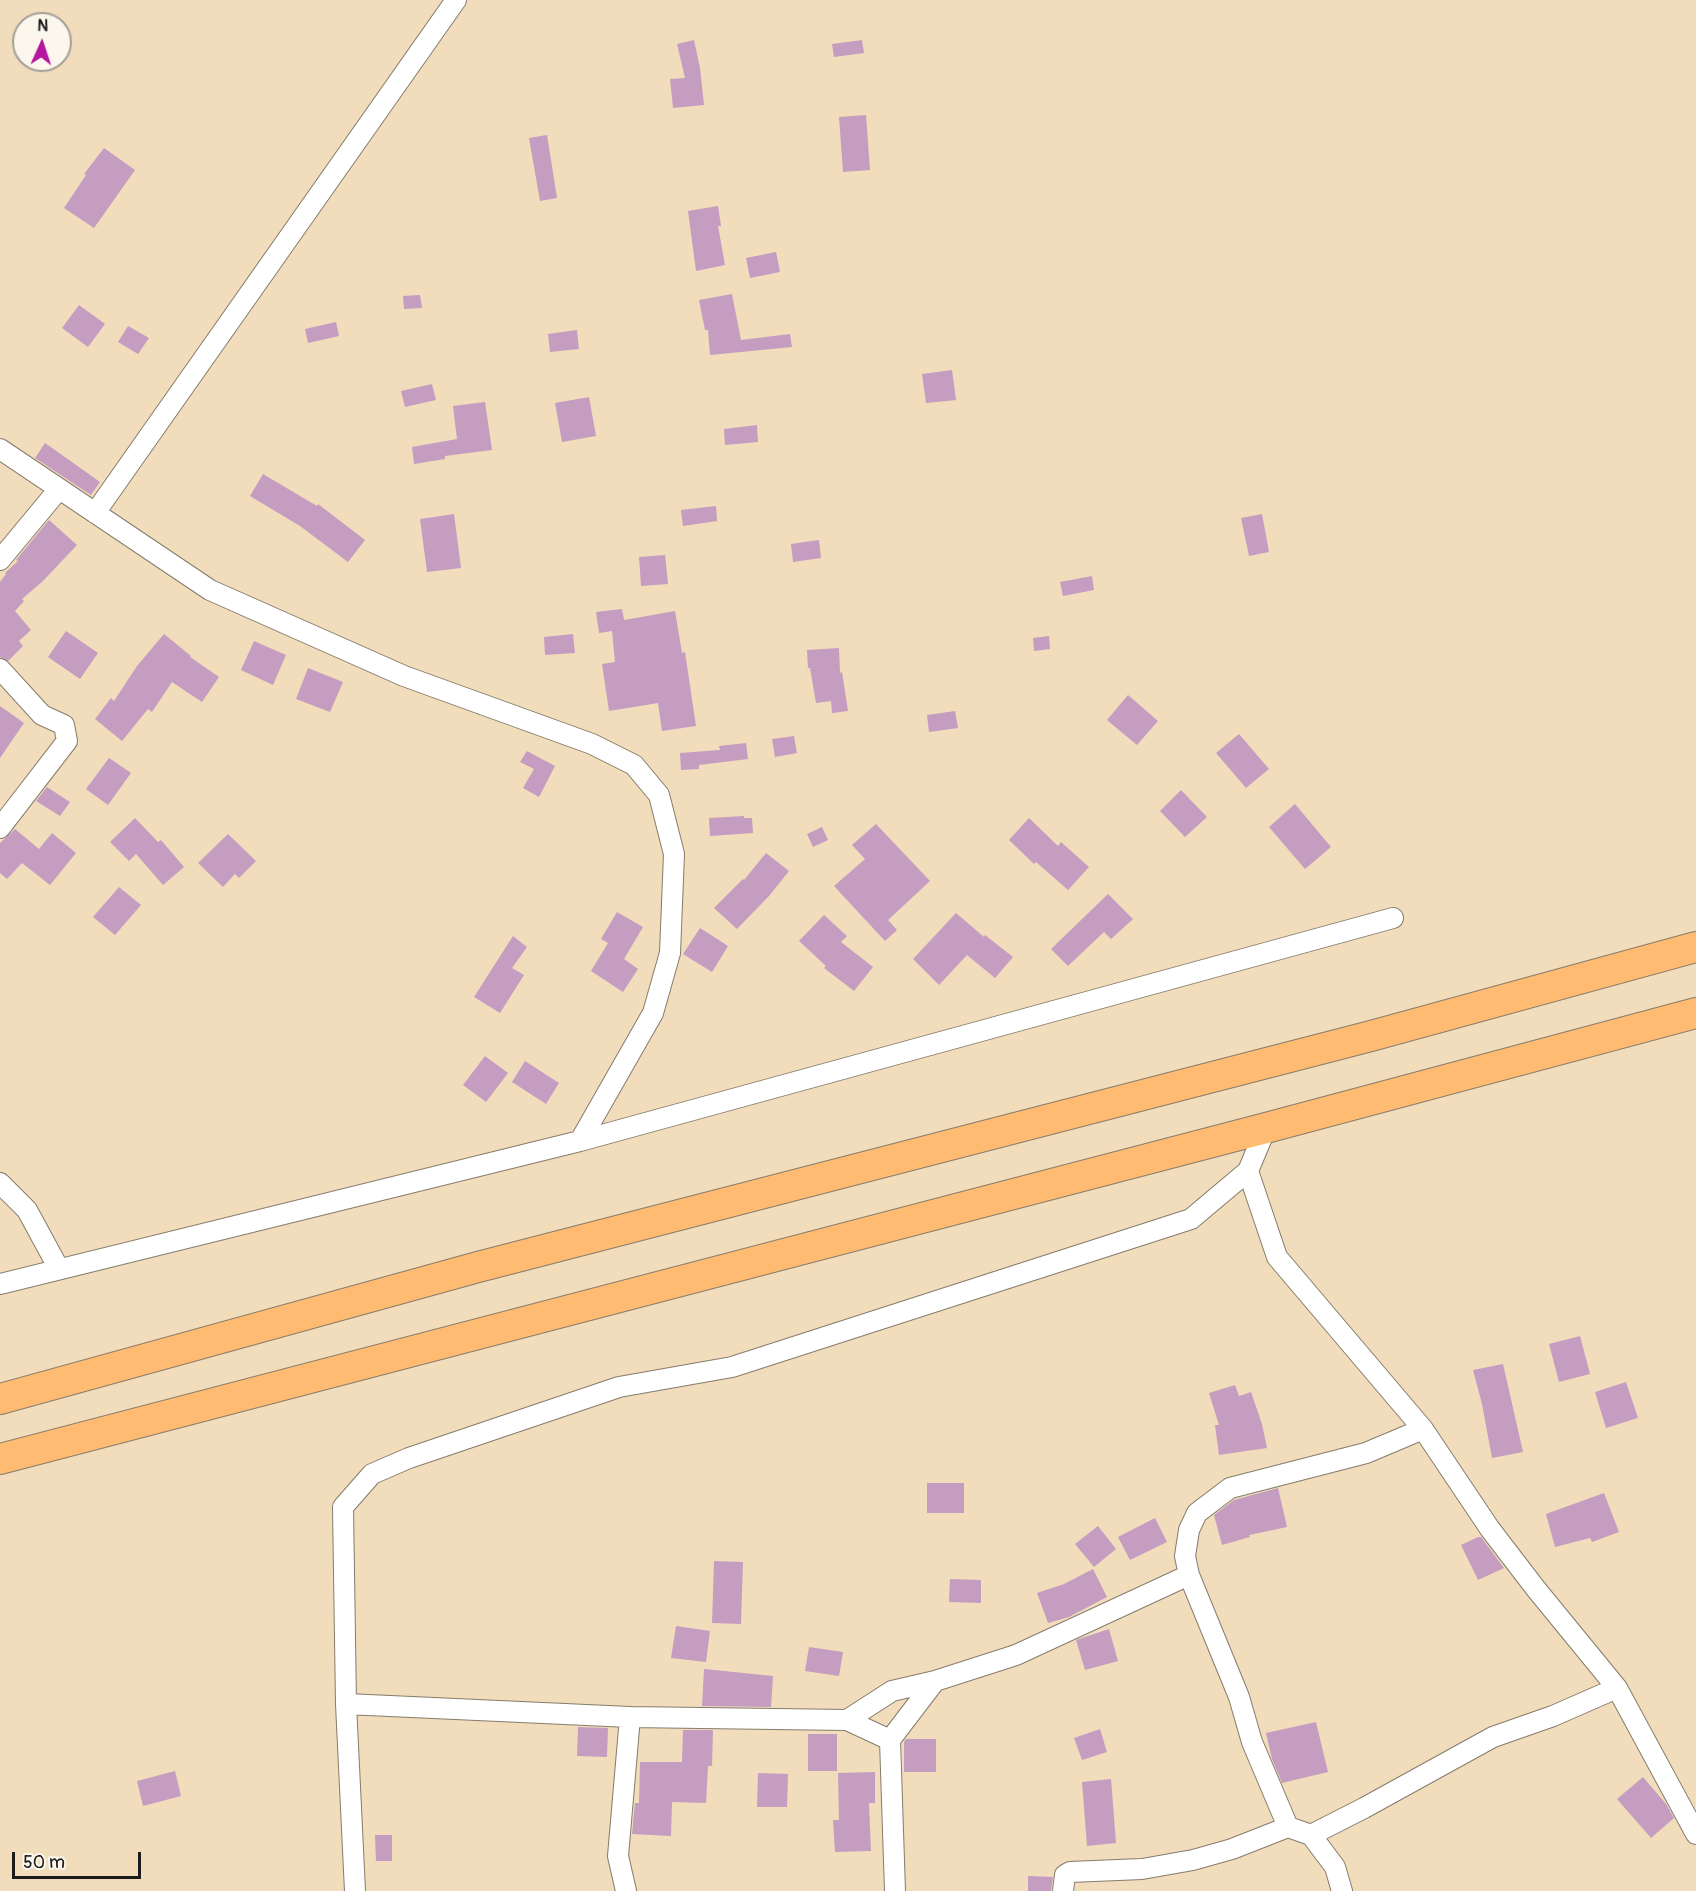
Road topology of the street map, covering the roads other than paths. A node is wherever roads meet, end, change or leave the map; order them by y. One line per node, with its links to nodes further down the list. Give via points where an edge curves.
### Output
1 (456, 0): 4 (street)
2 (0, 449): 3 (street)
3 (59, 489): 4 (street); 5 (street)
4 (95, 513): 12 (street, via 210,590 404,676 592,744 634,765 659,795 674,854 670,953 653,1013)
5 (0, 560)
6 (0, 669): 7 (street, via 42,715 64,725 67,741)
7 (0, 828)
8 (1393, 918): 12 (street)
9 (1696, 947): 17 (highway, via 1371,1036 478,1267)
10 (1696, 1012): 11 (highway)
11 (1266, 1128): 13 (street); 19 (highway)
12 (580, 1141): 15 (street)
13 (1248, 1171): 18 (street, via 1277,1257); 23 (street, via 1191,1219 732,1367 619,1387 372,1474 343,1507)
14 (0, 1183): 15 (street, via 27,1210)
15 (59, 1269): 16 (street)
16 (0, 1284)
17 (0, 1399)
18 (1424, 1429): 20 (street, via 1366,1453 1230,1488 1197,1513 1189,1530 1185,1556); 22 (street, via 1490,1529)
19 (0, 1459)
20 (1189, 1575): 21 (street, via 1016,1655); 27 (street)
21 (935, 1681): 25 (street, via 892,1691); 26 (street)
22 (1617, 1688): 28 (street); 29 (street, via 1493,1737)
23 (345, 1704): 24 (street); 30 (street)
24 (630, 1717): 25 (street); 31 (street, via 618,1856)
25 (847, 1720): 26 (street)
26 (890, 1740): 32 (street)
27 (1288, 1827): 29 (street); 33 (street, via 1193,1860 1142,1869 1070,1872 1065,1875)
28 (1696, 1834)
29 (1311, 1835): 34 (street, via 1335,1867)
30 (355, 1891)
31 (626, 1891)
32 (895, 1891)
33 (1063, 1891)
34 (1342, 1891)

